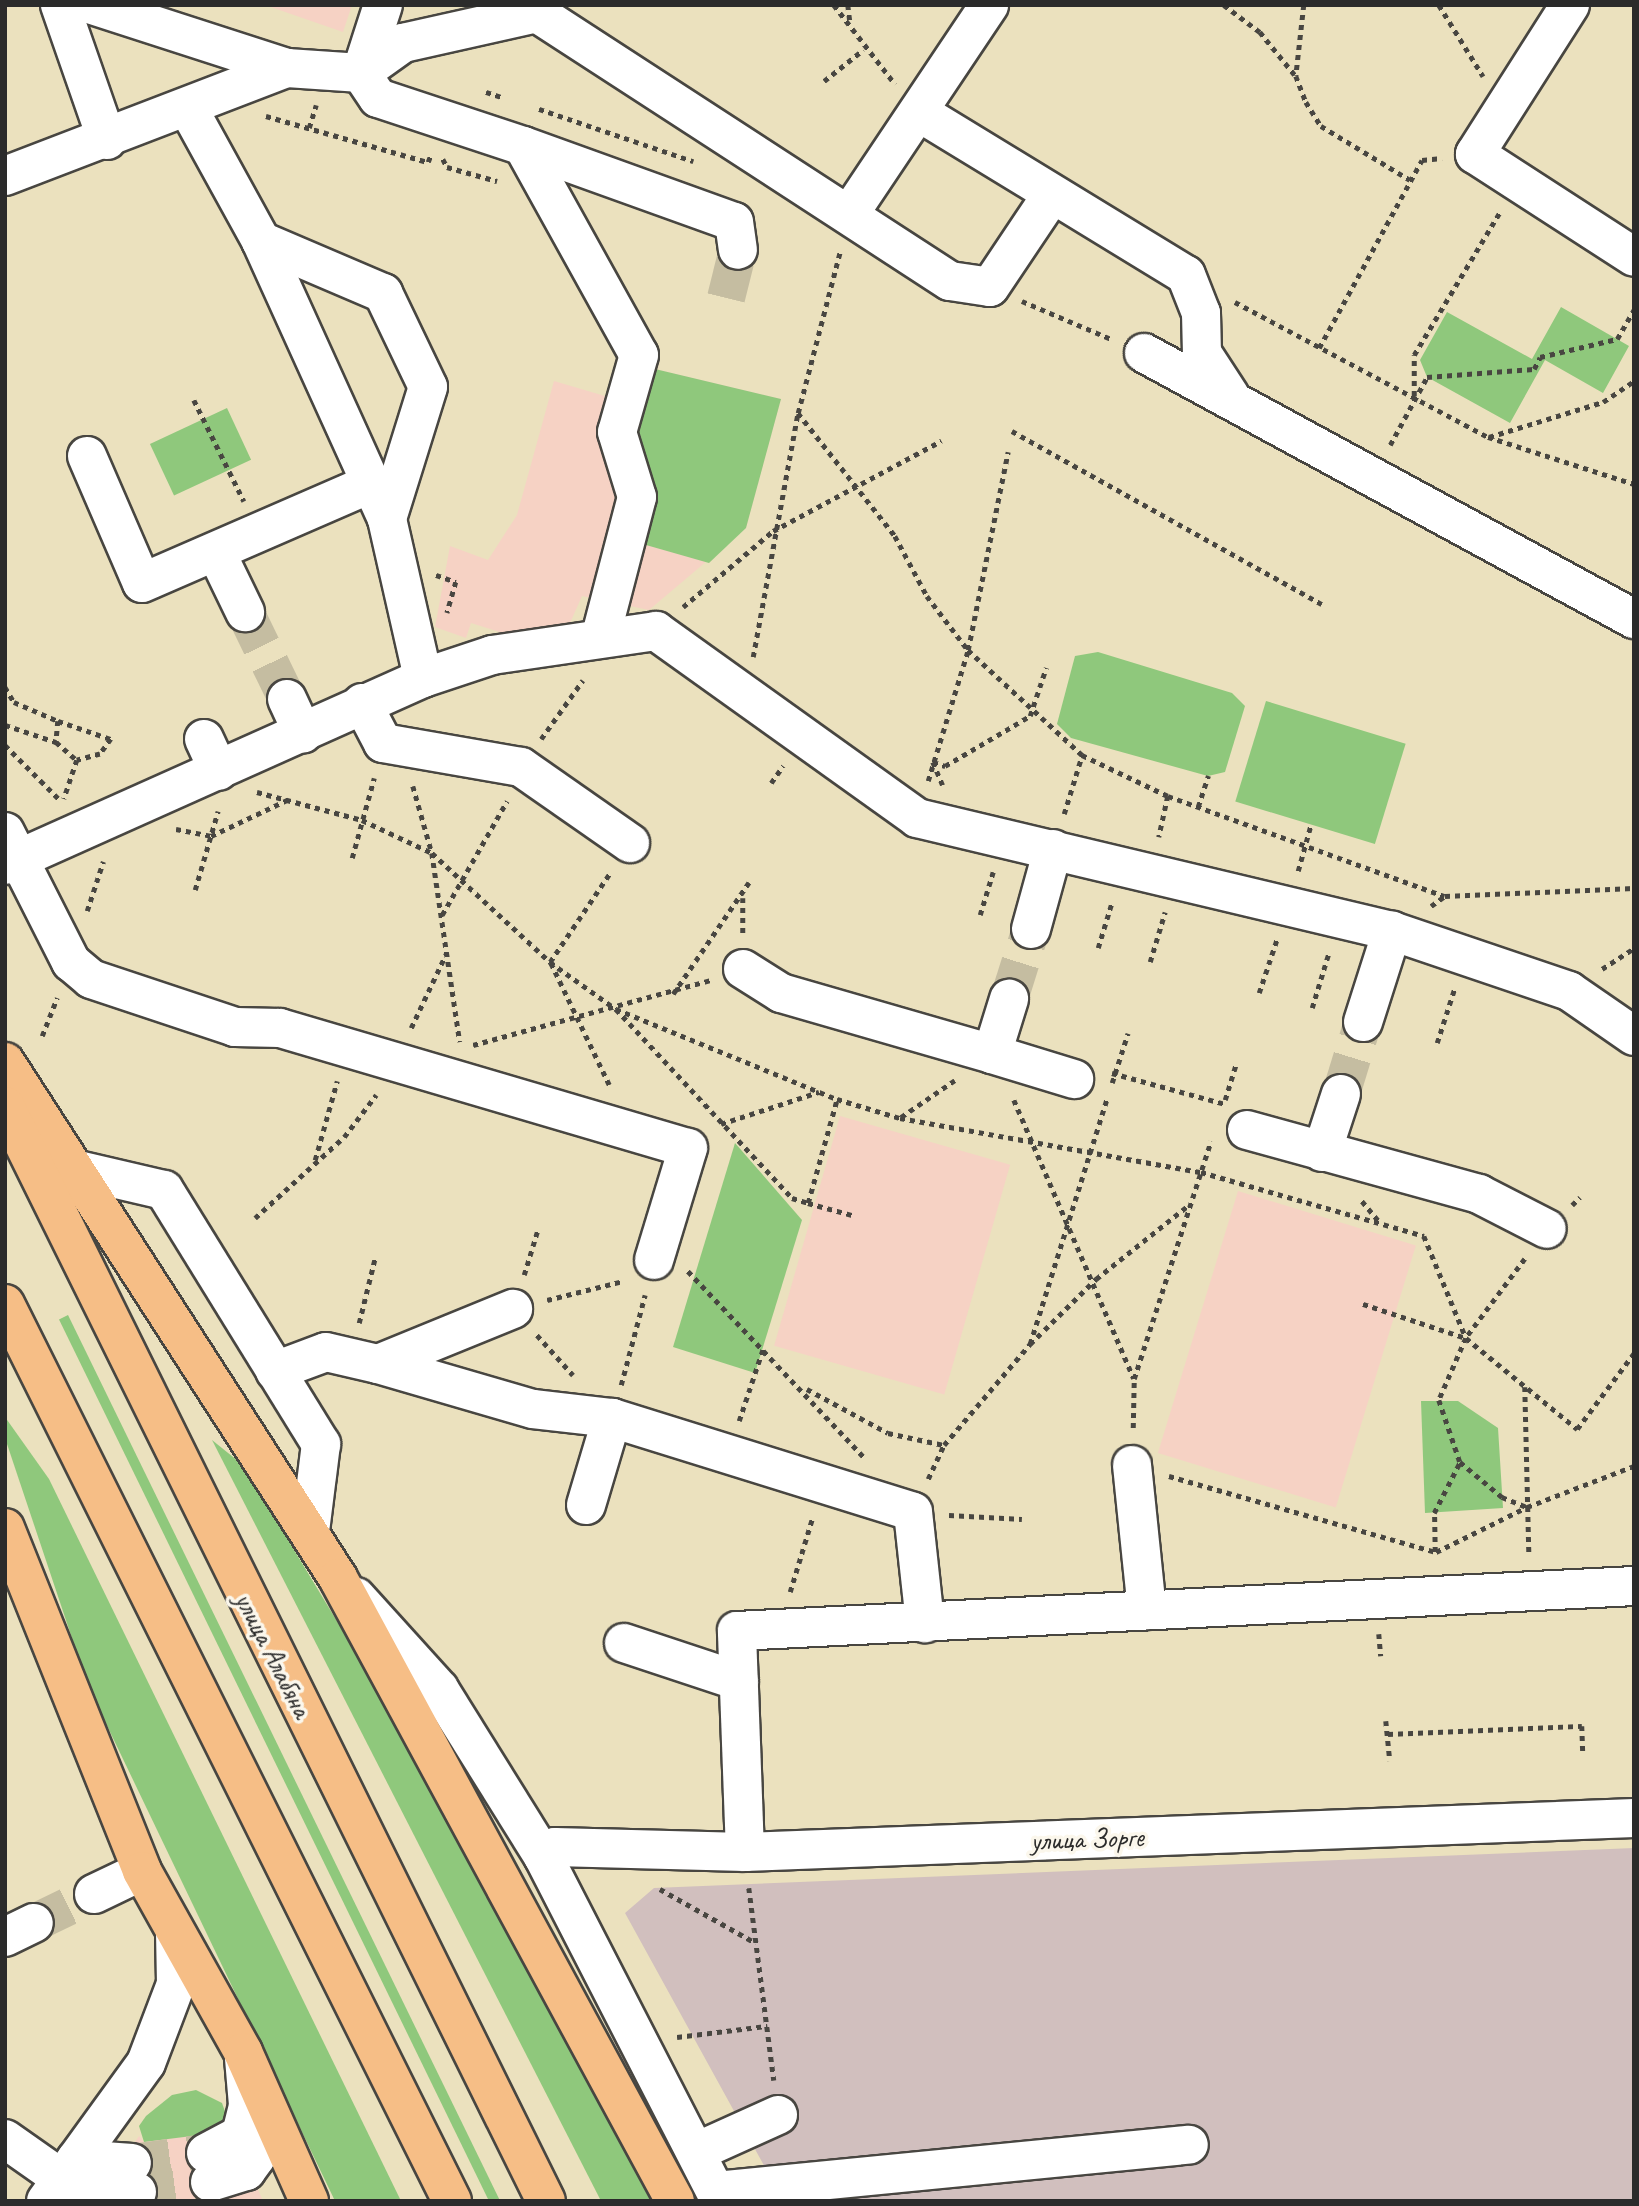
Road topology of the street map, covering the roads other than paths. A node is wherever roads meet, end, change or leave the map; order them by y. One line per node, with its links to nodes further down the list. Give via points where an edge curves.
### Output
1 (60, 5): 11 (street)
2 (92, 5): 6 (street)
3 (383, 5): 8 (street)
4 (989, 5): 10 (street)
5 (1570, 5): 18 (street, via 1475,155)
6 (189, 20): 7 (street)
7 (287, 68): 8 (street); 9 (street)
8 (361, 73): 12 (street, via 378,97); 15 (street, via 403,43 537,13)
9 (188, 108): 11 (street); 16 (street)
10 (922, 114): 14 (street); 15 (street)
11 (107, 140): 13 (street)
12 (523, 146): 17 (street, via 734,222); 27 (street, via 639,355 617,432 637,497)
13 (5, 176)
14 (1051, 196): 15 (street, via 990,287 950,281); 20 (street, via 1186,275 1201,313 1202,353)
15 (850, 214)
16 (261, 241): 22 (street); 23 (street, via 383,293 428,387)
17 (738, 250)
18 (1634, 257)
19 (1144, 353): 20 (street)
20 (1231, 398): 26 (street)
21 (87, 456): 24 (street, via 142,583)
22 (370, 484): 23 (street); 24 (street)
23 (387, 519): 28 (street)
24 (216, 552): 25 (street)
25 (245, 612)
26 (1634, 619)
27 (601, 635): 28 (street, via 492,655); 33 (street, via 656,631 916,818)
28 (423, 678): 30 (street)
29 (286, 699): 31 (street)
30 (362, 703): 31 (street); 32 (street, via 393,745 521,767)
31 (303, 733): 34 (street, via 70,818)
32 (630, 843)
33 (1054, 849): 35 (street); 36 (street)
34 (10, 852): 50 (street, via 71,962 91,979 235,1027 280,1028 395,1062 450,1062 688,1148)
35 (1031, 929)
36 (1392, 931): 39 (street); 40 (street, via 1569,991)
37 (743, 969): 41 (street, via 781,993)
38 (1009, 999): 41 (street)
39 (1363, 1022)
40 (1634, 1036)
41 (992, 1054): 43 (street)
42 (5, 1062): 48 (main road)
43 (1074, 1079)
44 (1341, 1094): 47 (street)
45 (5, 1107): 83 (main road, улица Алабяна)
46 (1227, 1118): 47 (street)
47 (1322, 1152): 49 (street, via 1479,1194)
48 (74, 1169): 54 (street, via 164,1190); 59 (main road)
49 (1547, 1229)
50 (652, 1269)
51 (5, 1304): 82 (main road)
52 (513, 1309): 53 (street)
53 (364, 1361): 54 (street, via 326,1352); 55 (street, via 533,1409)
54 (275, 1371): 59 (street, via 321,1444)
55 (612, 1418): 57 (street); 63 (street, via 914,1513)
56 (1132, 1465): 62 (street)
57 (586, 1505)
58 (5, 1528): 69 (main road)
59 (310, 1531): 60 (main road)
60 (338, 1578): 68 (street, via 439,1689); 84 (main road)
61 (1634, 1586): 62 (street)
62 (1147, 1610): 63 (street)
63 (925, 1623): 65 (street, via 737,1631)
64 (624, 1643): 65 (street)
65 (739, 1681): 67 (street)
66 (1634, 1818): 67 (street, улица Зорге)
67 (745, 1852): 68 (street, улица Зорге, via 555,1847)
68 (542, 1856): 76 (street)
69 (142, 1871): 70 (street); 71 (main road)
70 (94, 1894)
71 (175, 1934): 72 (main road); 79 (street, via 176,1984 146,2063)
72 (243, 2052): 77 (street, via 256,2157 246,2171); 81 (main road)
73 (778, 2115): 76 (street)
74 (5, 2139): 79 (street)
75 (1189, 2145): 80 (street)
76 (696, 2152): 80 (street)
77 (208, 2167)
78 (135, 2177): 79 (street)
79 (59, 2183)
80 (718, 2196)
81 (309, 2201)
82 (452, 2201)
83 (546, 2201)
84 (676, 2201)

